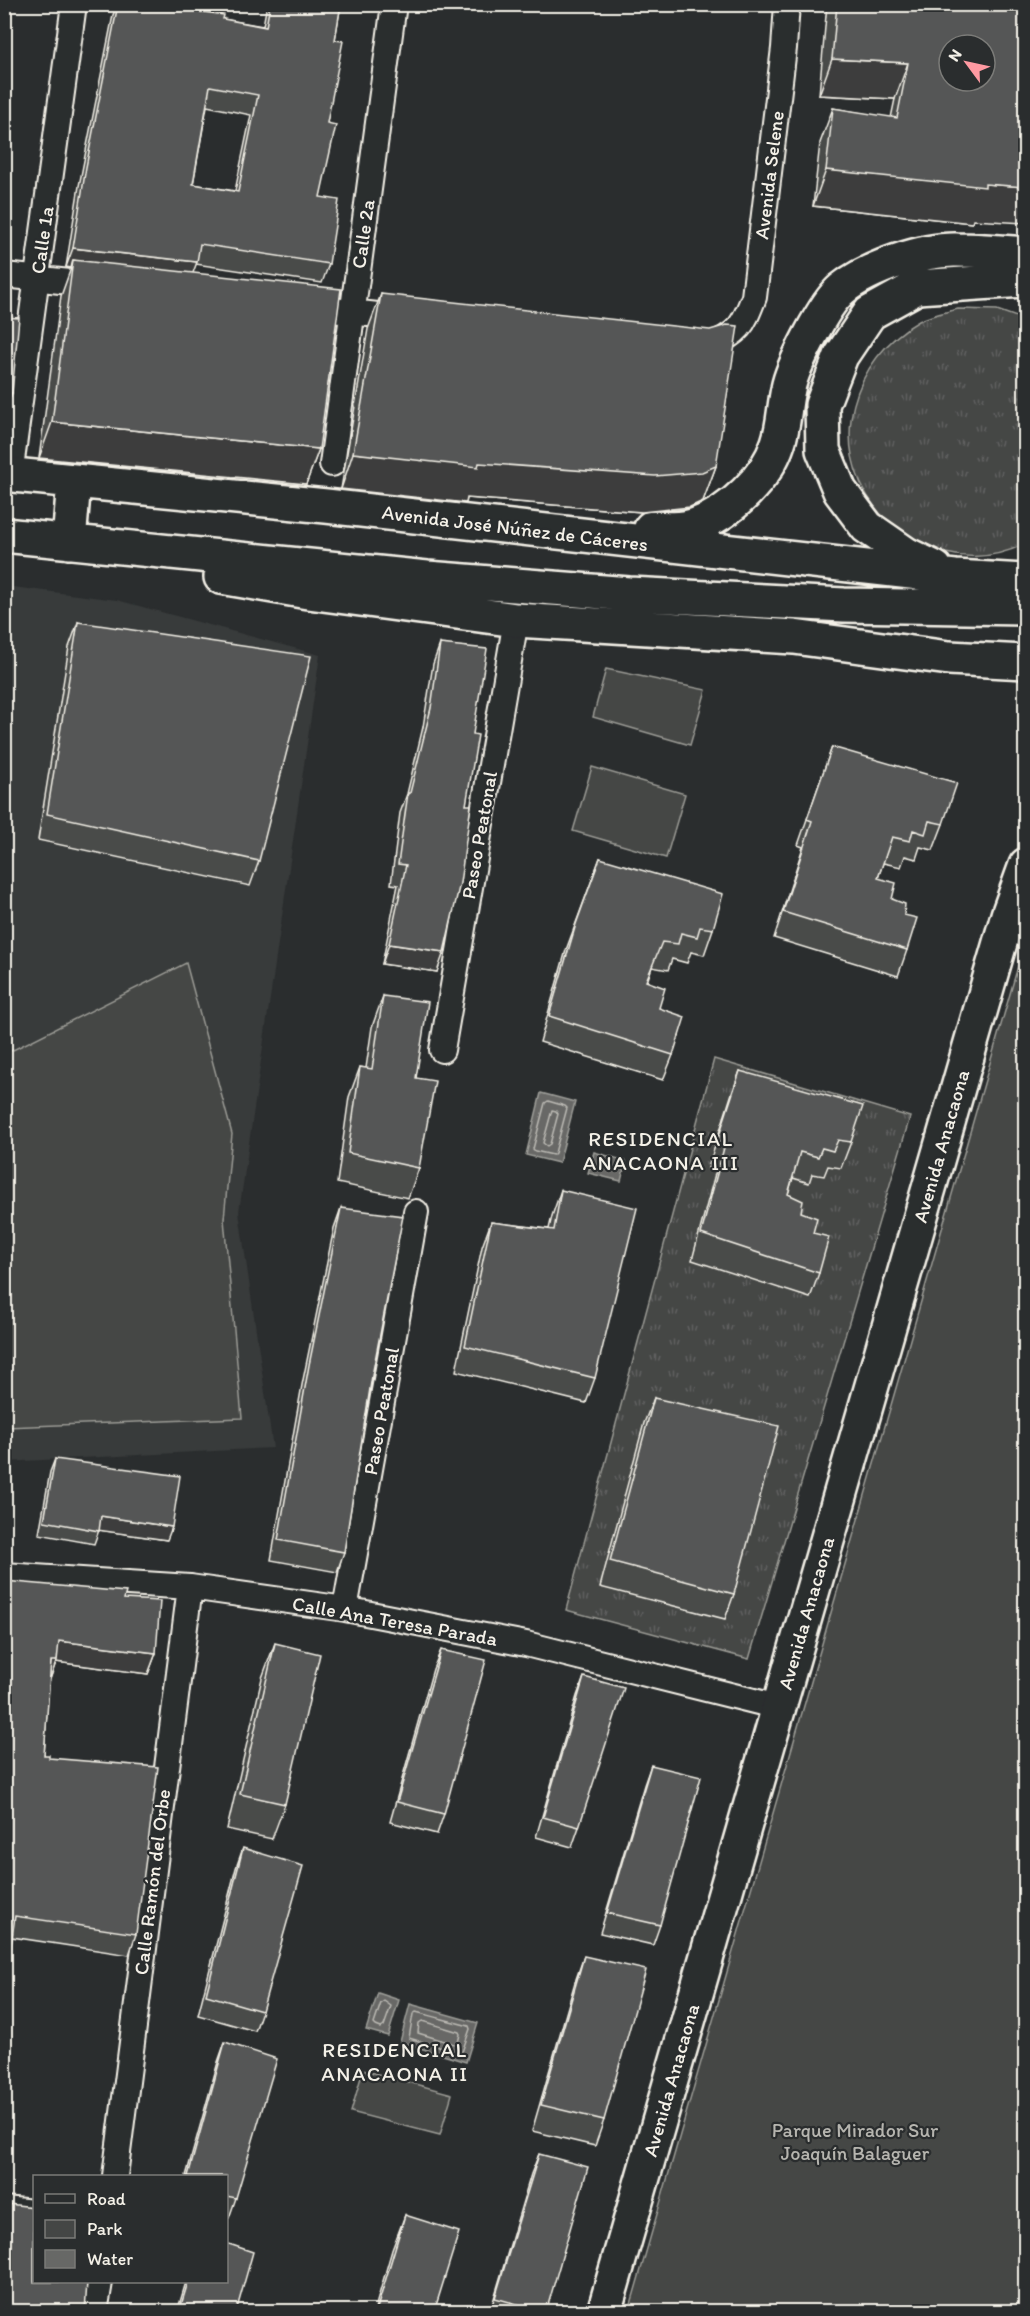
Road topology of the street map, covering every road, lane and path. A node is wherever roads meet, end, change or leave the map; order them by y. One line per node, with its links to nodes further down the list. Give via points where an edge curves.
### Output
1 (74, 4): 6 (street, Calle 1a)
2 (394, 4): 10 (street, Calle 2a)
3 (786, 4): 12 (street, Avenida Selene, via 754,297 745,321 730,337 699,351)
4 (1026, 254): 16 (main road, via 954,249 905,258 870,271 841,290 818,320 788,386 779,442 767,468 719,514 696,525 668,530 576,518)
5 (4, 275): 6 (street)
6 (37, 278): 8 (street); 14 (street, Calle 1a)
7 (1026, 280): 19 (main road, via 916,287 870,312 841,356 822,405 824,450 840,491 853,509 867,527 906,554)
8 (119, 287)
9 (283, 305): 10 (street)
10 (353, 312): 11 (street); 13 (street, Calle 2a)
11 (422, 320)
12 (687, 350)
13 (332, 464)
14 (7, 475): 15 (main road, Avenida José Núñez de Cáceres)
15 (74, 481): 16 (main road, Avenida José Núñez de Cáceres); 18 (main road)
16 (483, 525): 19 (main road, Avenida José Núñez de Cáceres)
17 (4, 535): 18 (main road)
18 (74, 542): 21 (main road, via 628,594 844,606); 22 (main road, via 171,568)
19 (955, 577): 20 (main road, Avenida José Núñez de Cáceres)
20 (1026, 581)
21 (1026, 608)
22 (516, 620): 23 (main road, via 794,637 949,658); 27 (street, Paseo Peatonal)
23 (1026, 662)
24 (1026, 842): 26 (main road, Avenida Anacaona)
25 (1026, 865): 26 (main road, Avenida Anacaona)
26 (1008, 915): 32 (main road, Avenida Anacaona)
27 (442, 1050)
28 (416, 1212): 31 (street, Paseo Peatonal)
29 (4, 1575): 30 (street, Calle Ana Teresa Parada)
30 (190, 1587): 31 (street, Calle Ana Teresa Parada); 33 (street, Calle Ramón del Orbe)
31 (345, 1609): 32 (street, Calle Ana Teresa Parada, via 526,1644)
32 (778, 1707): 38 (main road, Avenida Anacaona)
33 (115, 2175)
34 (4, 2209): 35 (street)
35 (33, 2212)
36 (100, 2283): 37 (street)
37 (95, 2312)
38 (604, 2312)

